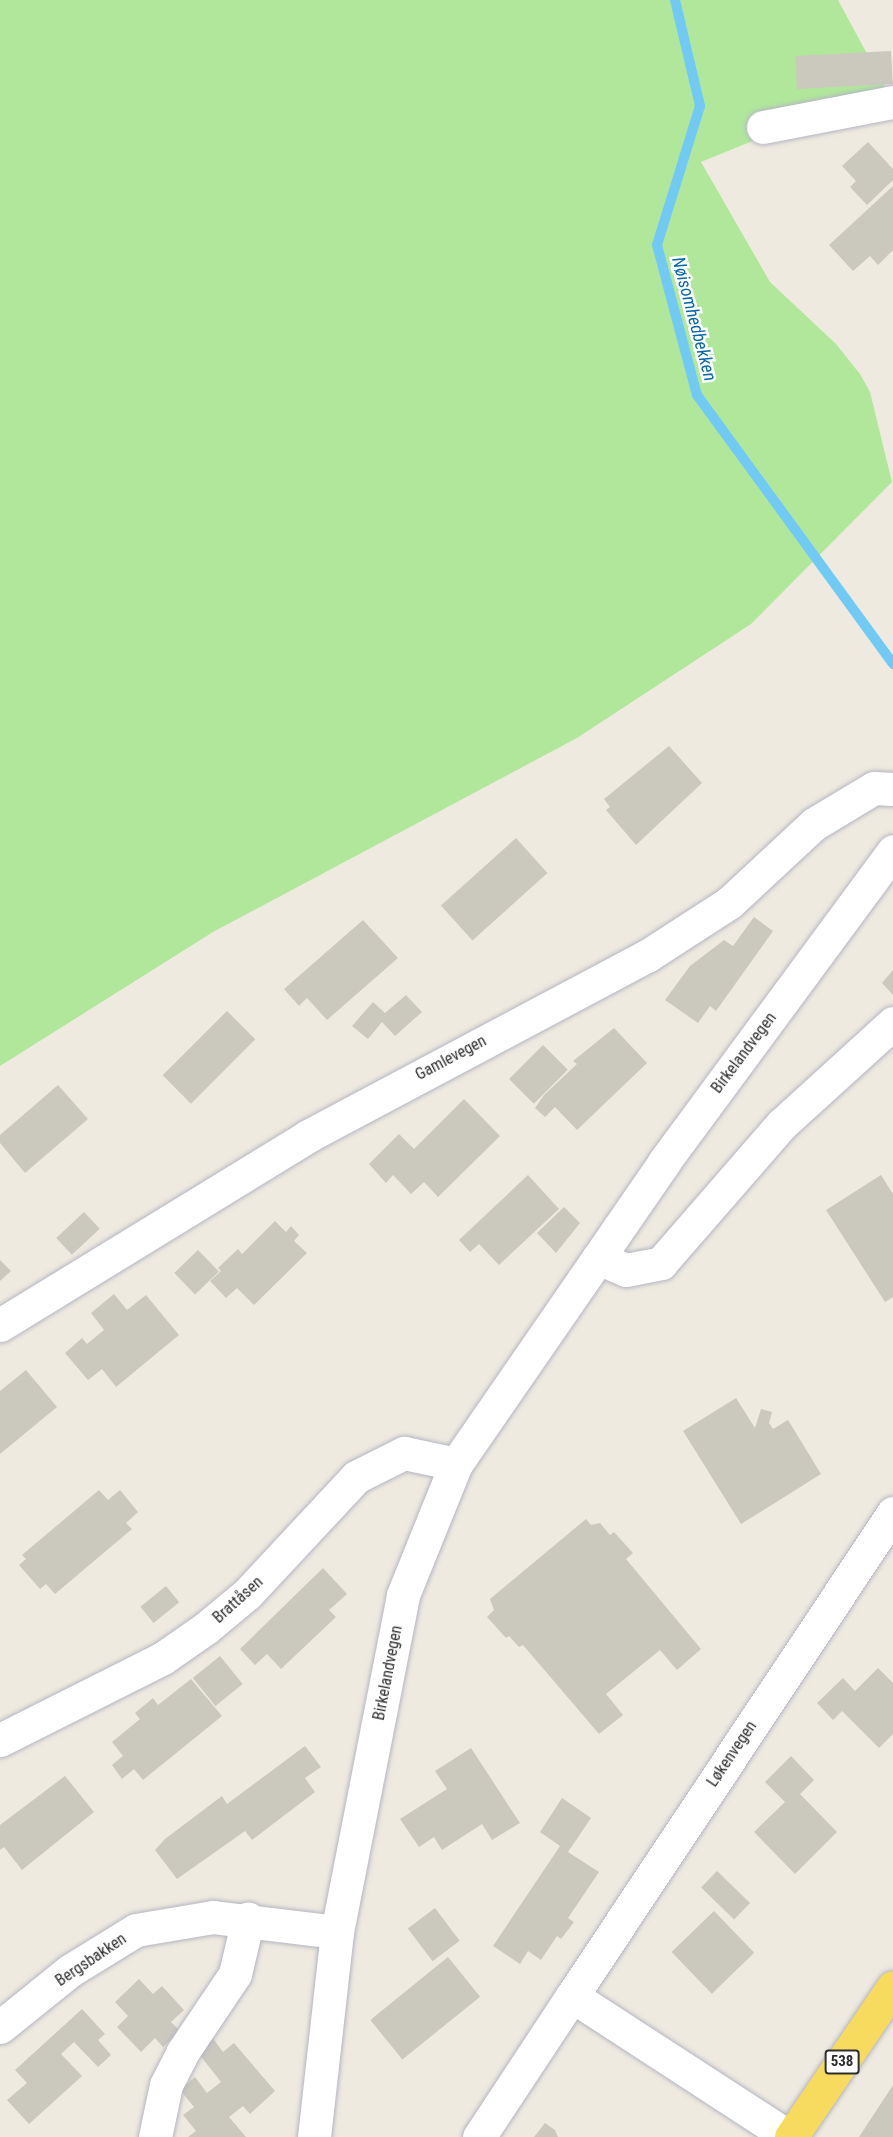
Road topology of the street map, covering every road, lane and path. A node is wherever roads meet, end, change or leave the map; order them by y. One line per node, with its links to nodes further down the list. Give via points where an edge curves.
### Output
1 (893, 102): 2 (street)
2 (763, 127)
3 (893, 789): 7 (street, Gamlevegen, via 874,788 814,824 729,903 646,956 308,1136)
4 (893, 851): 6 (street, Birkelandvegen)
5 (893, 1023): 6 (street, via 782,1124 661,1263 626,1270)
6 (598, 1258): 8 (street, Birkelandvegen)
7 (0, 1325)
8 (456, 1464): 10 (street, Brattåsen, via 404,1453 356,1477 248,1594 206,1628 163,1658); 12 (street, Birkelandvegen, via 403,1595)
9 (893, 1513): 14 (street, Løkenvegen)
10 (0, 1740)
11 (248, 1919): 12 (street, Bergsbakken); 15 (street, Bergsbakken, via 213,1917 136,1930 71,1970); 16 (street, via 235,1974 166,2085)
12 (337, 1932): 17 (street, Birkelandvegen)
13 (893, 1987): 19 (main road, 538)
14 (572, 1996): 18 (street, Løkenvegen); 19 (street)
15 (0, 2027)
16 (155, 2137)
17 (314, 2137)
18 (479, 2137)
19 (790, 2137)

